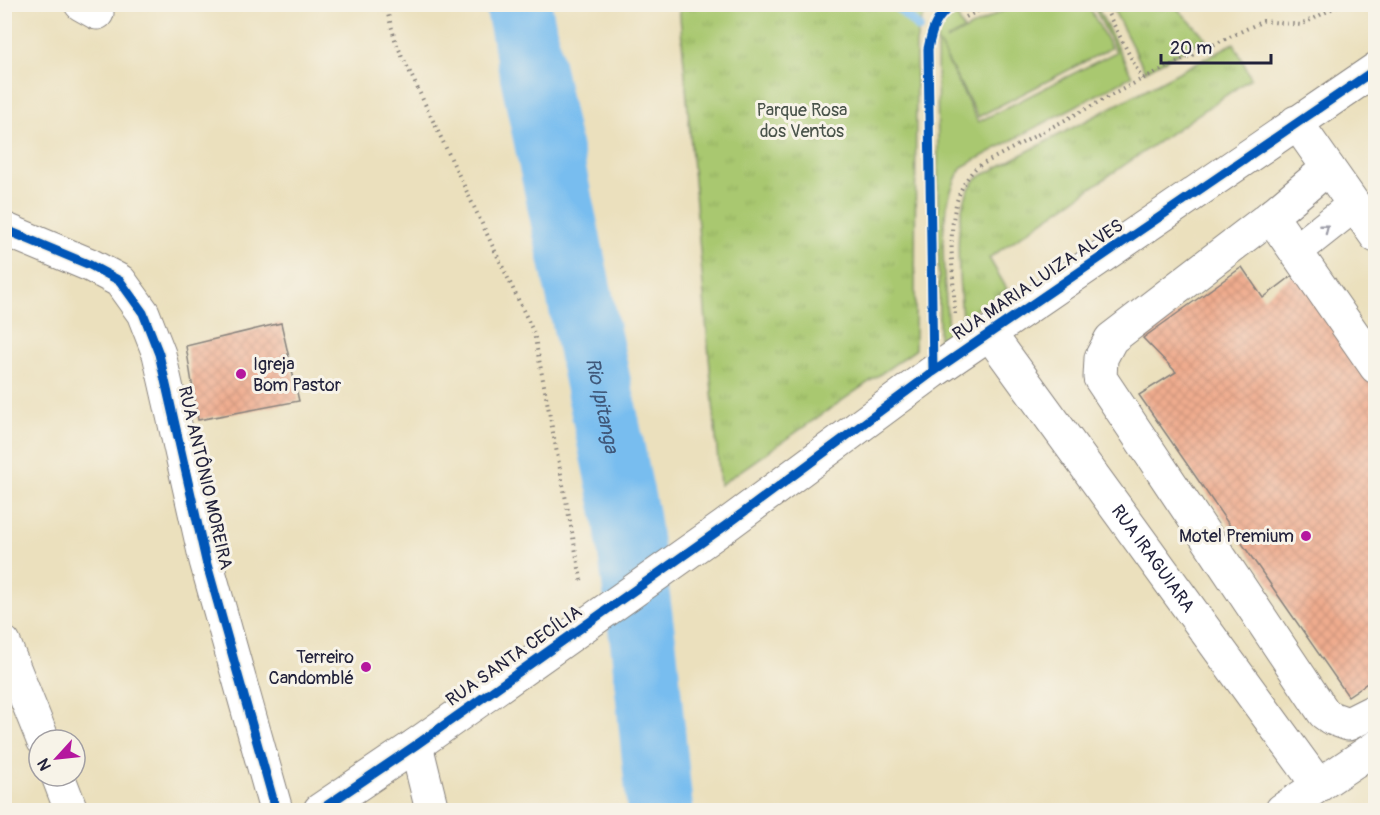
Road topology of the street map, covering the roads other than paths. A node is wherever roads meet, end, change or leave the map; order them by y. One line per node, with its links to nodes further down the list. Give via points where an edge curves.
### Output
1 (1376, 69): 2 (street, RUA MARIA LUIZA ALVES)
2 (1296, 123): 3 (street); 9 (street, RUA MARIA LUIZA ALVES)
3 (1328, 168): 4 (street); 5 (street)
4 (1354, 205): 7 (street); 8 (street, one-way to 4)
5 (1271, 216): 8 (street); 13 (street, via 1111,339 1101,358 1100,378 1324,712 1348,724)
6 (4, 229): 20 (street, RUA ANTÔNIO MOREIRA, via 120,281 143,313 159,354 206,561)
7 (1376, 236)
8 (1296, 251): 10 (street)
9 (989, 333): 11 (street, RUA MARIA LUIZA ALVES); 17 (street, RUA IRAGUIARA)
10 (1376, 367)
11 (725, 526): 15 (street, RUA SANTA CECÍLIA)
12 (4, 643): 14 (street)
13 (1376, 710)
14 (38, 728)
15 (417, 746): 21 (street, RUA SANTA CECÍLIA); 22 (street)
16 (1376, 747): 17 (street)
17 (1318, 785): 23 (street)
18 (62, 788): 19 (street)
19 (71, 810)
20 (276, 810)
21 (320, 810)
22 (432, 810)
23 (1282, 810)

